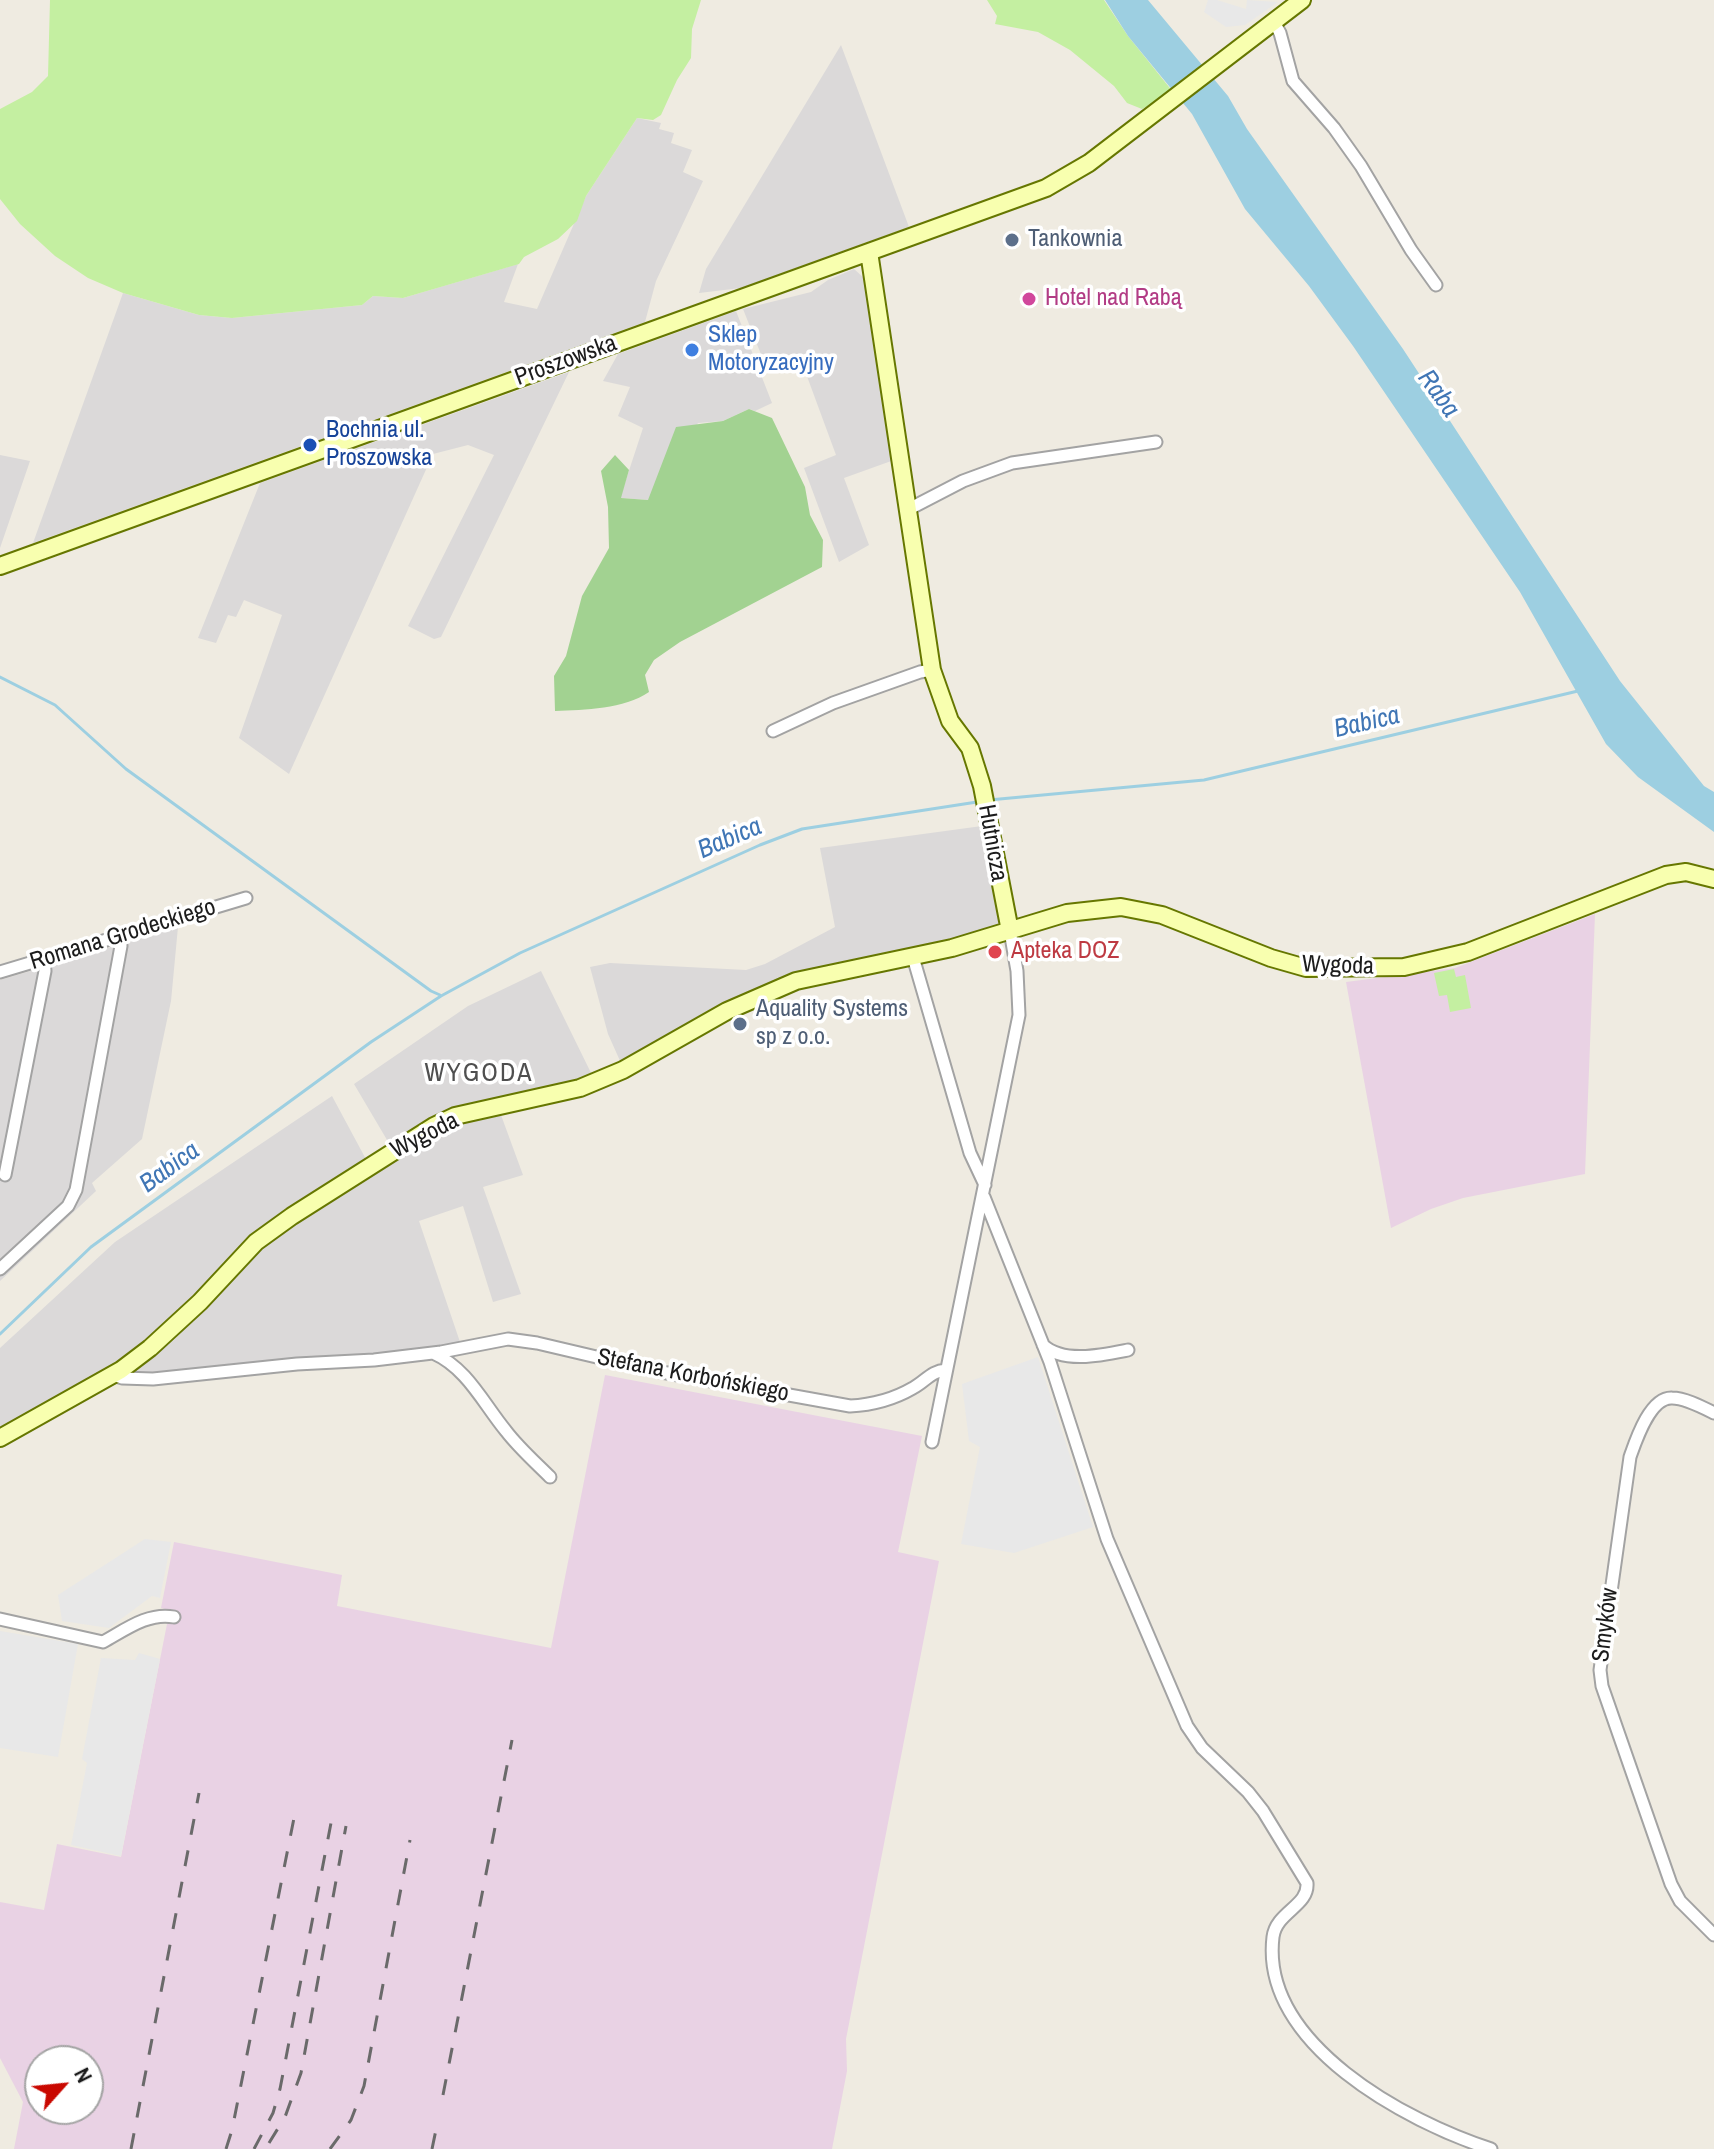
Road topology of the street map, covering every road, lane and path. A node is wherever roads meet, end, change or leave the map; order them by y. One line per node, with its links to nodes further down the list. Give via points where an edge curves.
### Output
1 (1302, 0): 2 (street, Proszowska)
2 (1274, 22): 3 (street, Proszowska, via 1058,182); 4 (street, via 1293,81 1325,115)
3 (869, 252): 6 (street, Hutnicza); 7 (street, Proszowska)
4 (1436, 285)
5 (1156, 442): 6 (street, via 1012,463)
6 (909, 509): 8 (street, Hutnicza)
7 (0, 566)
8 (932, 670): 9 (street, via 833,703); 12 (street, Hutnicza, via 950,721 970,748 982,786)
9 (773, 731)
10 (1714, 879): 12 (street, Wygoda, via 1686,872 1666,875 1468,952 1404,967 1306,968 1162,915 1121,907 1067,913)
11 (246, 898): 13 (street, Romana Grodeckiego)
12 (1010, 931): 14 (street, Wygoda); 18 (street, Hutnicza, via 1019,1015)
13 (118, 936): 15 (street, Romana Grodeckiego); 19 (street, via 121,946 76,1190 68,1206)
14 (913, 957): 18 (street); 24 (street, Wygoda, via 796,981 580,1088 455,1116 434,1126 256,1242 200,1302)
15 (44, 958): 16 (street, Romana Grodeckiego); 17 (street)
16 (0, 972)
17 (5, 1175)
18 (984, 1192): 20 (street); 23 (street, Hutnicza)
19 (0, 1269)
20 (1042, 1345): 21 (street, via 1059,1354 1094,1356); 32 (street, via 1107,1539 1187,1726 1263,1811 1307,1883 1305,1897 1281,1917 1273,1938 1285,2002 1308,2039 1378,2096 1462,2140)
21 (1128, 1350)
22 (432, 1353): 23 (street, Stefana Korbońskiego, via 508,1339 850,1406 870,1405 913,1388 936,1370); 24 (street, Stefana Korbońskiego, via 153,1379); 28 (street, via 461,1373)
23 (946, 1370): 27 (street, Hutnicza)
24 (113, 1375): 26 (street, Wygoda)
25 (1714, 1413): 31 (street, Smyków, via 1672,1397 1653,1409 1641,1427 1630,1457 1600,1670 1671,1884 1680,1901)
26 (0, 1438)
27 (932, 1442)
28 (550, 1477)
29 (174, 1617): 30 (street, via 146,1619 103,1642)
30 (0, 1619)
31 (1714, 1935)
32 (1491, 2149)

